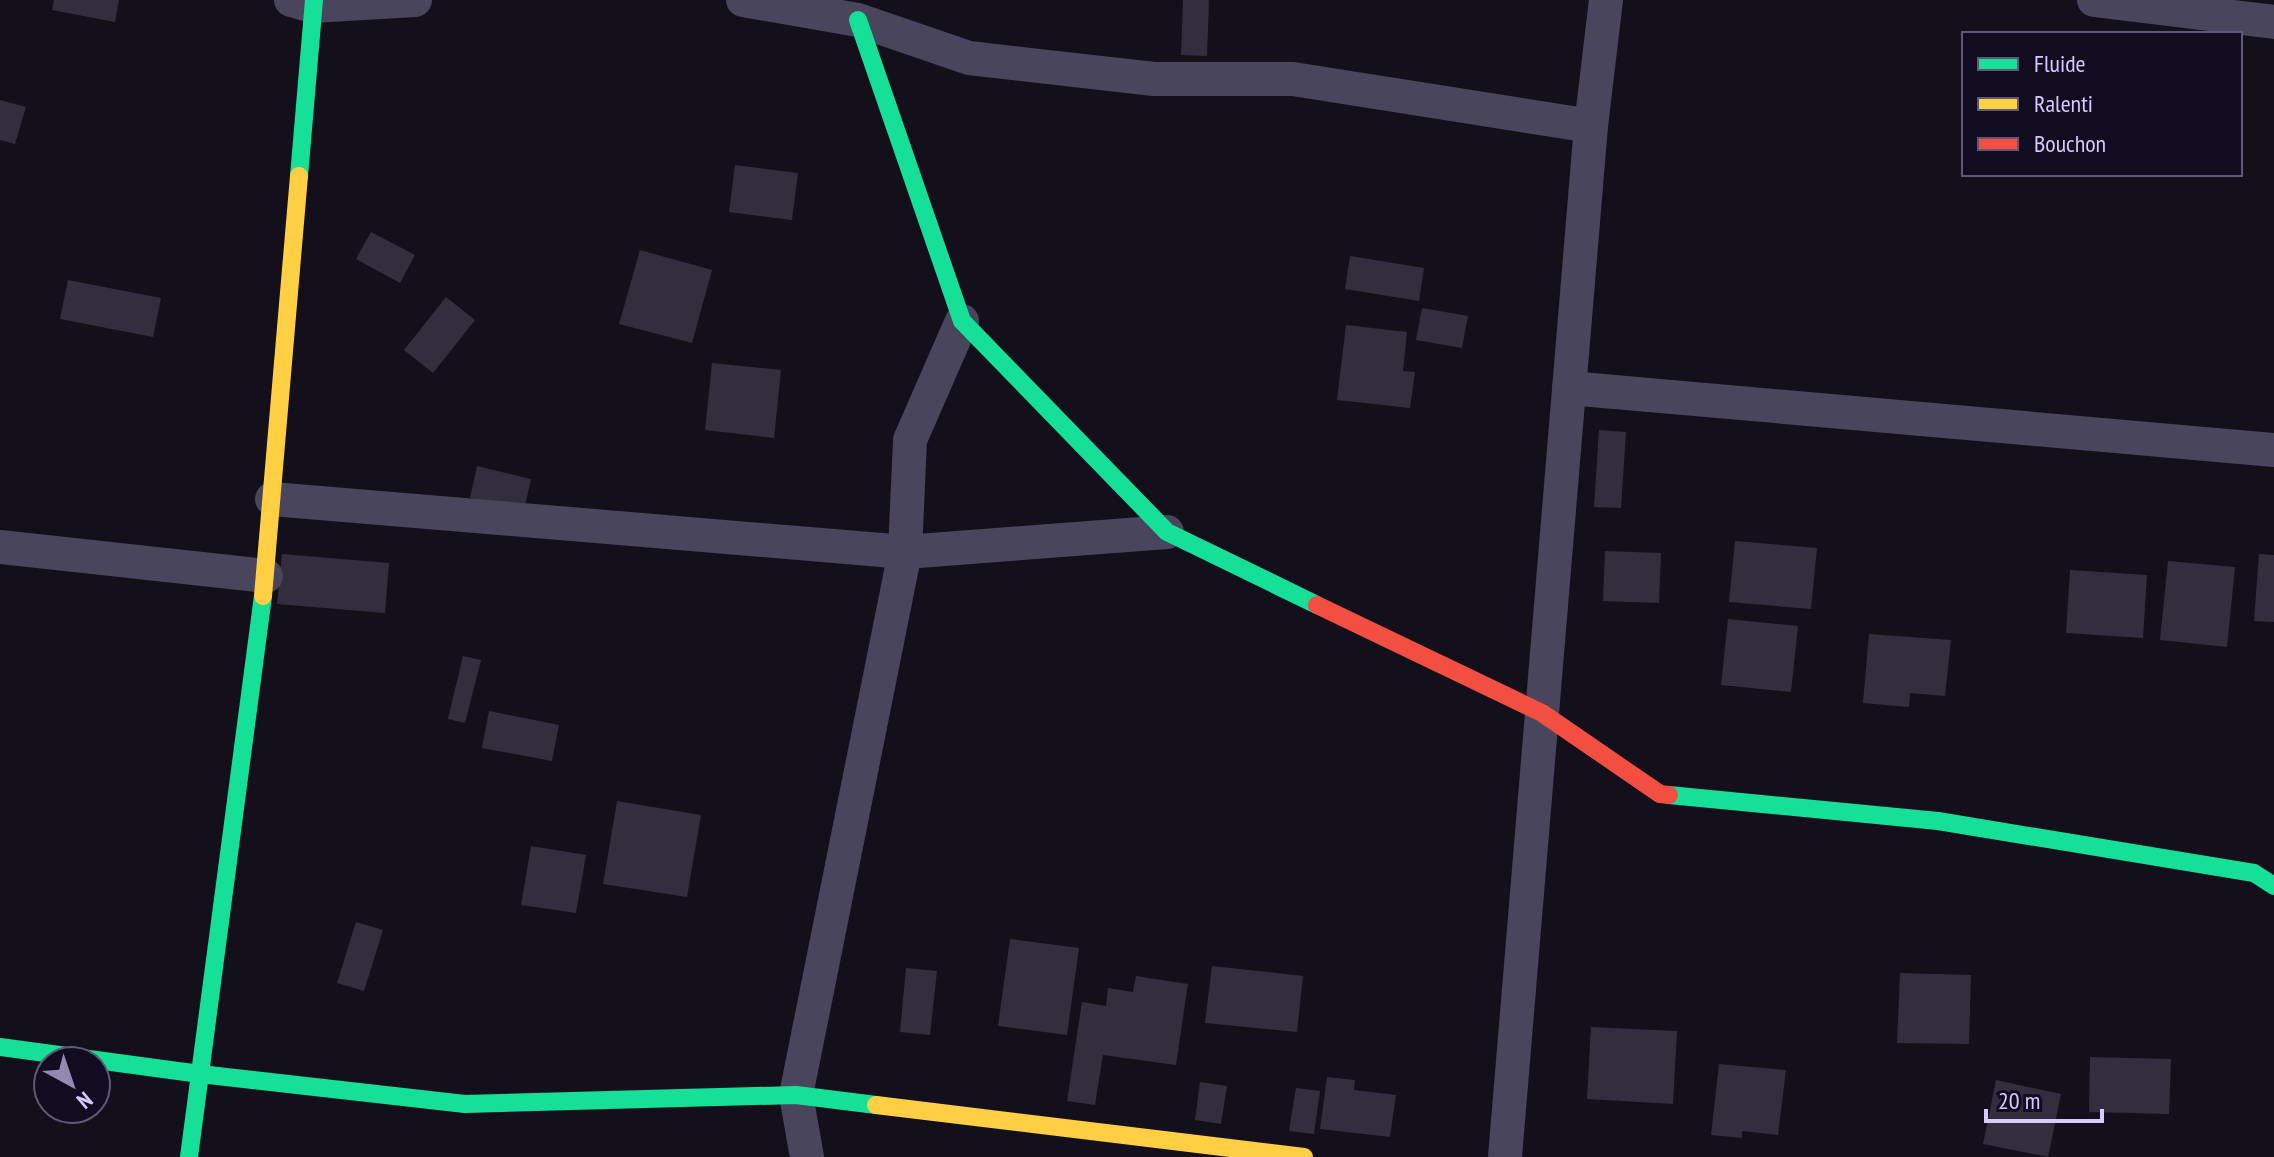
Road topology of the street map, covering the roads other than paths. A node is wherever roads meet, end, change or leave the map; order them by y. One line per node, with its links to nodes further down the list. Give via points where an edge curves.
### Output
1 (415, 0): 5 (street)
2 (743, 0): 6 (street)
3 (1606, 0): 8 (street)
4 (2094, 0): 7 (street)
5 (306, 2): 12 (street)
6 (858, 20): 8 (street, via 969,58 1154,79 1293,79); 9 (street)
7 (2274, 22)
8 (1591, 126): 10 (street)
9 (962, 321): 13 (street); 15 (street, via 910,440)
10 (1569, 388): 11 (street); 17 (street)
11 (2274, 450)
12 (272, 499): 15 (street); 16 (street)
13 (1167, 532): 15 (street); 17 (street)
14 (0, 547): 16 (street)
15 (905, 552): 21 (street)
16 (266, 576): 20 (street)
17 (1542, 713): 18 (street, via 1660,794 1938,821); 25 (street)
18 (2267, 878)
19 (0, 1047): 20 (street)
20 (200, 1074): 21 (street, via 465,1104); 22 (street)
21 (796, 1095): 23 (street); 24 (street)
22 (189, 1157)
23 (807, 1157)
24 (1304, 1157)
25 (1505, 1157)

